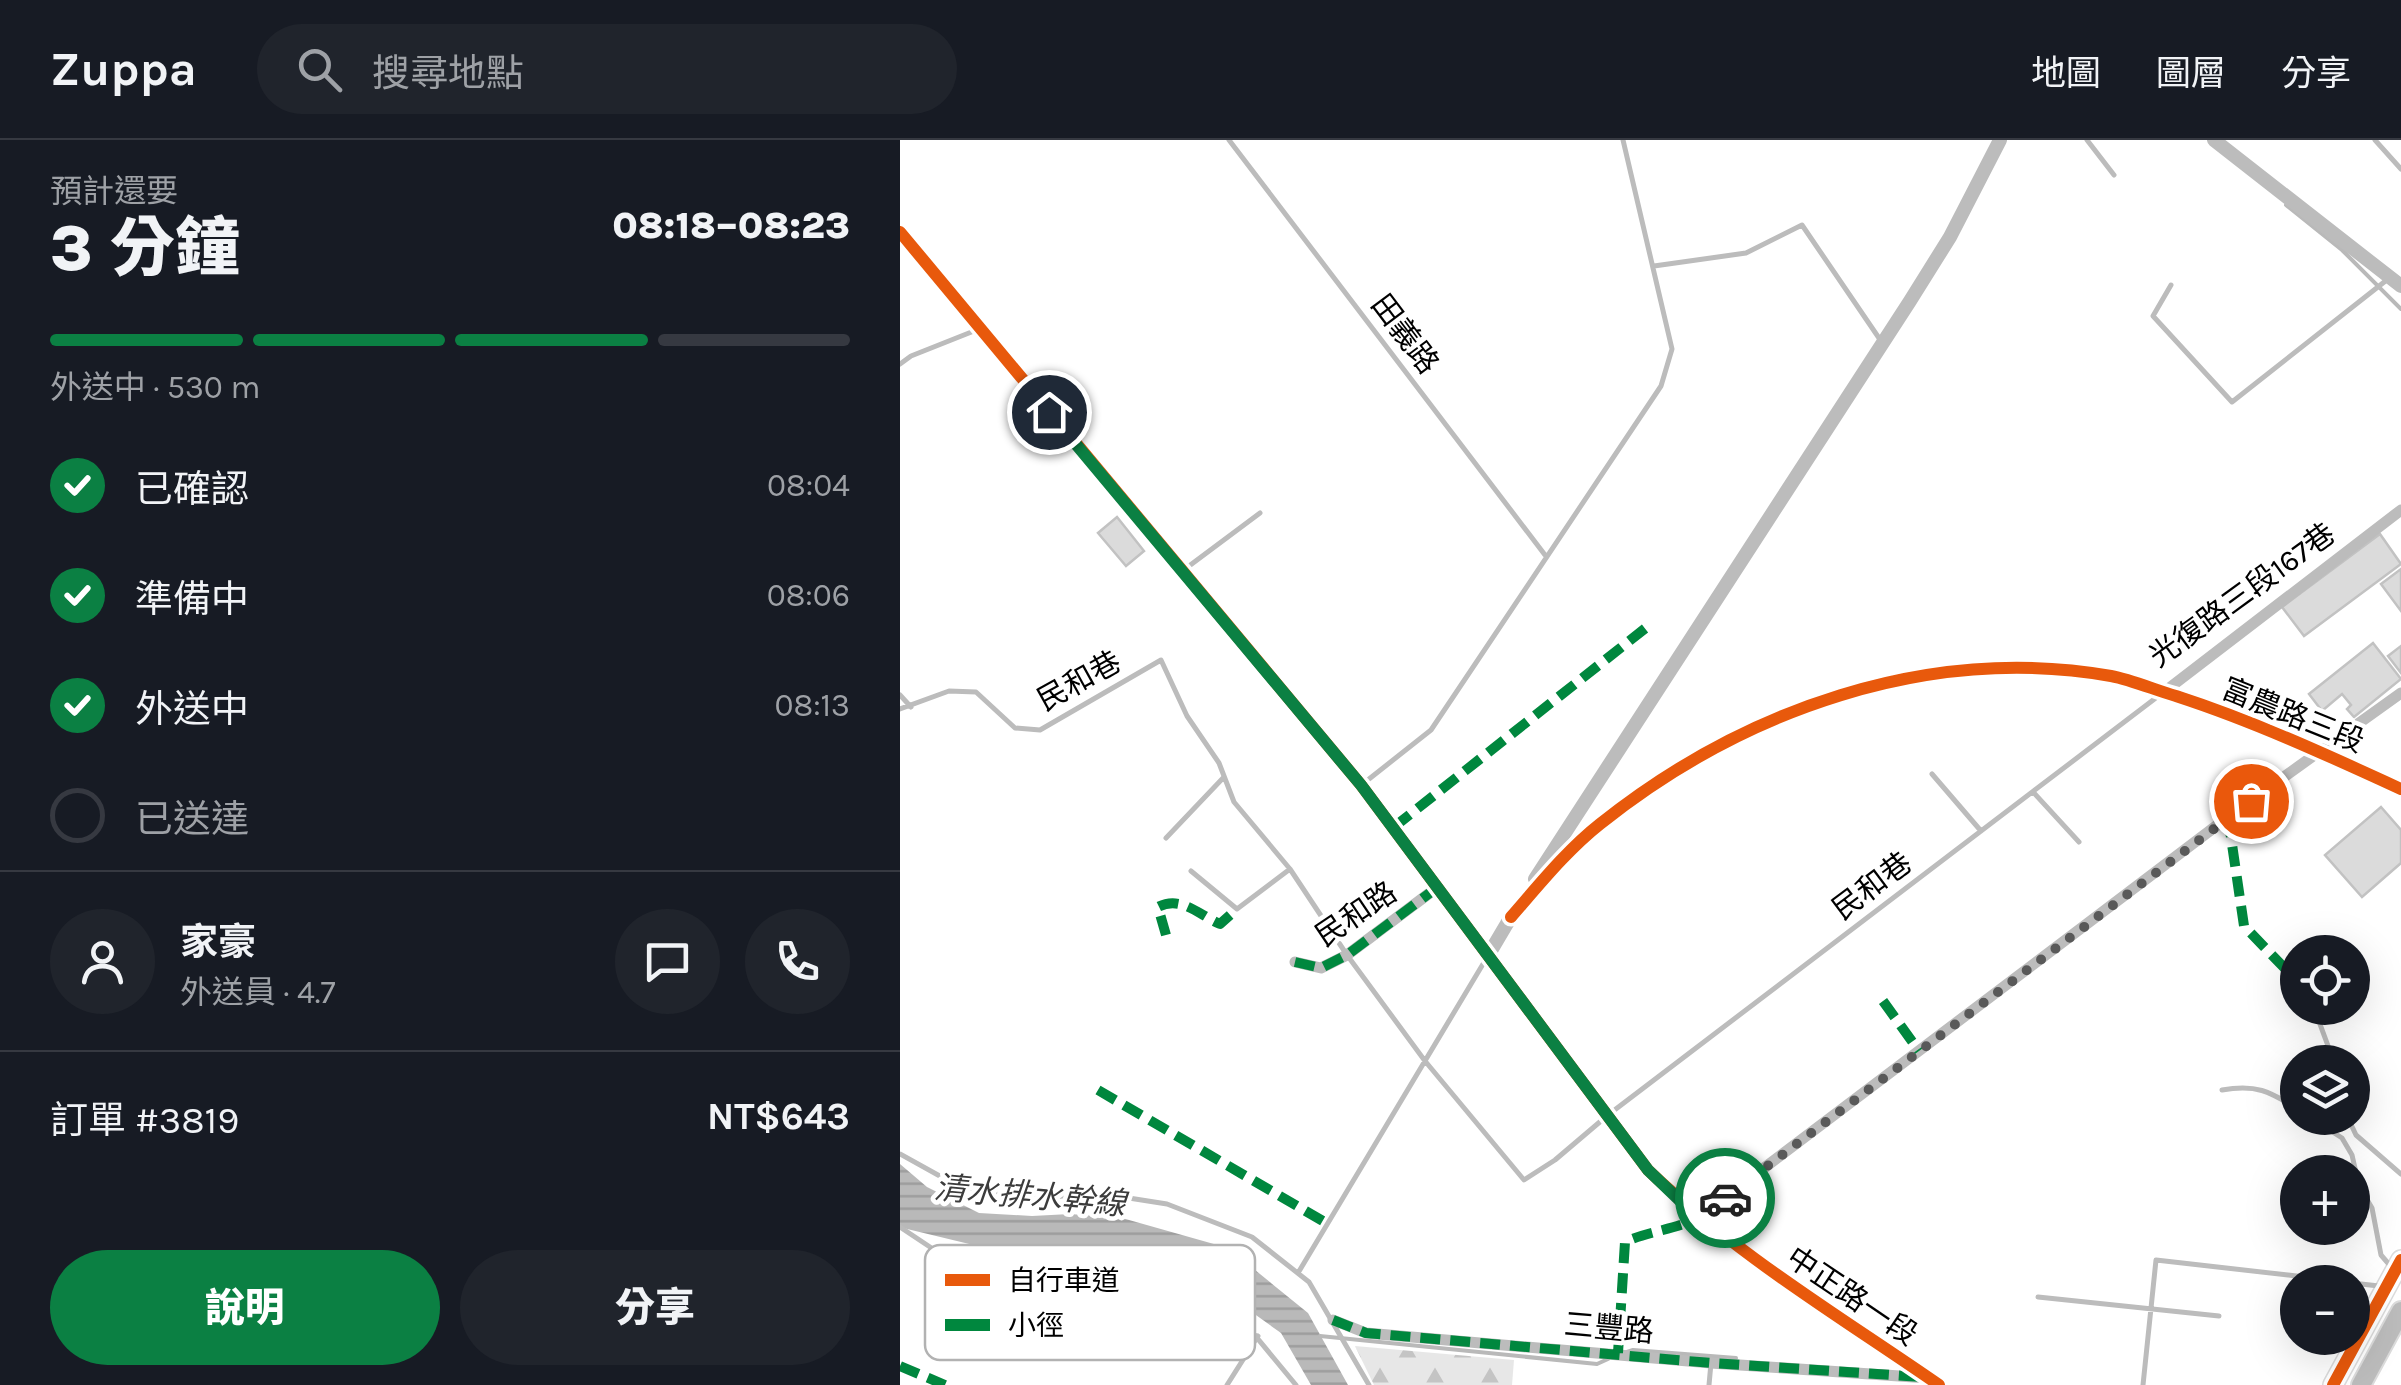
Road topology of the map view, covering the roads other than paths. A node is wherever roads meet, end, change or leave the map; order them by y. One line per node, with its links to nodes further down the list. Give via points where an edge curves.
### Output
1 (1229, 140): 18 (lane, 田義路)
2 (1623, 140): 10 (lane)
3 (2000, 140): 14 (street)
4 (2088, 140): 8 (lane)
5 (2214, 140): 11 (street)
6 (2375, 140): 7 (lane)
7 (2401, 169)
8 (2114, 175)
9 (900, 232): 13 (street, 中正路一段)
10 (1654, 266): 14 (lane, via 1746,254 1802,226); 18 (lane, via 1672,349 1661,386)
11 (2396, 281): 12 (lane, via 2232,402 2153,316)
12 (2172, 285)
13 (979, 329): 15 (lane); 19 (street, 中正路一段)
14 (1883, 344): 31 (street)
15 (900, 364)
16 (2401, 510): 20 (street, 光復路三段167巷)
17 (1260, 513): 19 (lane)
18 (1545, 555): 28 (lane, via 1431,730)
19 (1182, 571): 28 (street, 中正路一段)
20 (2164, 692): 25 (street, 富農路三段); 30 (lane, 民和巷); 32 (street, 光復路三段167巷, via 2114,676 2039,668 1948,670 1846,692 1752,728 1657,782)
21 (2401, 692): 25 (street)
22 (900, 694): 23 (lane)
23 (911, 707): 24 (lane, 民和巷); 27 (lane, 民和巷, via 949,691 976,692 1016,728 1040,730 1161,660)
24 (900, 709)
25 (2320, 752): 29 (street, 富農路三段); 51 (street)
26 (1932, 774): 33 (lane)
27 (1224, 776): 34 (lane); 36 (lane, 民和巷, via 1234,802)
28 (1361, 785): 38 (street, 中正路一段)
29 (2401, 788)
30 (2033, 792): 33 (lane, 民和巷); 35 (lane)
31 (1579, 811): 32 (street, via 1586,823); 39 (street)
32 (1598, 826): 39 (street, 光復路三段167巷)
33 (1981, 832): 46 (lane, 民和巷)
34 (1166, 838)
35 (2079, 842)
36 (1290, 869): 37 (lane, via 1237,909); 41 (lane, 民和巷)
37 (1190, 871)
38 (1439, 886): 40 (street, 中正路一段); 41 (street, 民和路)
39 (1511, 917): 40 (street)
40 (1489, 954): 43 (lane); 46 (street, 中正路一段)
41 (1347, 955): 42 (street, 民和路, via 1320,968); 43 (lane, 民和巷)
42 (1295, 962)
43 (1425, 1061): 46 (lane, 民和巷, via 1524,1180); 54 (lane)
44 (2222, 1090): 45 (lane, via 2242,1086)
45 (2280, 1098)
46 (1608, 1116): 51 (street, 中正路一段, via 1648,1170)
47 (2337, 1135): 55 (lane, via 2352,1155 2381,1255)
48 (2356, 1135): 50 (lane)
49 (900, 1154): 54 (lane, via 956,1186 1029,1200 1098,1193 1168,1204 1252,1237)
50 (2401, 1174)
51 (1698, 1218): 67 (street, 中正路一段)
52 (900, 1228): 53 (lane)
53 (926, 1245)
54 (1298, 1273): 61 (lane)
55 (2394, 1273): 73 (main road)
56 (2280, 1275): 58 (lane, via 2156,1260)
57 (2038, 1297): 58 (lane)
58 (2152, 1310): 60 (lane); 72 (lane)
59 (2401, 1310): 74 (main road)
60 (2219, 1316)
61 (1333, 1320): 66 (street, 三豐路, via 1366,1333); 70 (lane)
62 (1255, 1333): 63 (lane)
63 (1258, 1336): 64 (lane); 69 (lane)
64 (1255, 1341)
65 (1242, 1360): 68 (lane)
66 (1710, 1363): 67 (street, 三豐路); 71 (lane)
67 (1934, 1381)
68 (1226, 1385)
69 (1296, 1385)
70 (1369, 1385)
71 (1709, 1385)
72 (2145, 1385)
73 (2333, 1385)
74 (2361, 1385)

